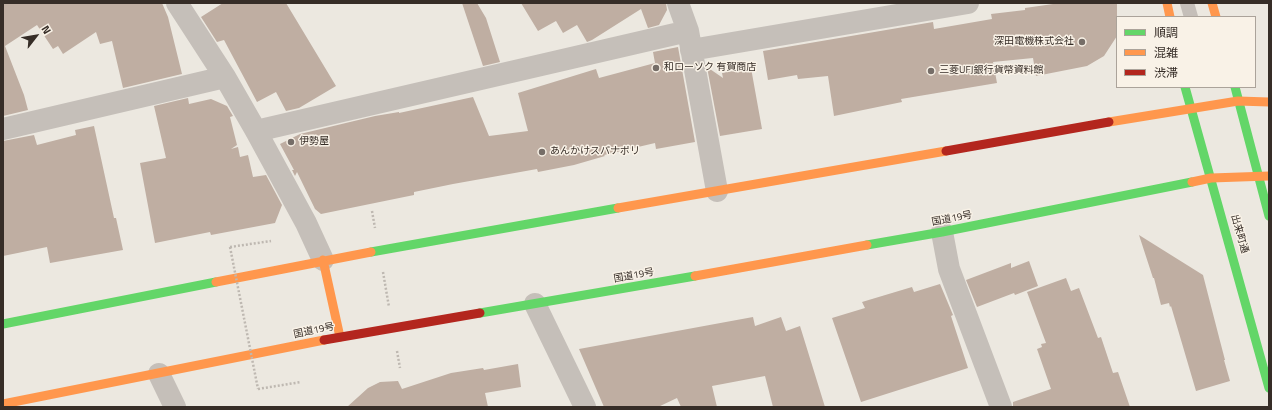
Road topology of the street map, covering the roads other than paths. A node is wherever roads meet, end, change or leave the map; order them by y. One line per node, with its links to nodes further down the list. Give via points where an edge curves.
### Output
1 (177, 3): 11 (street)
2 (678, 3): 10 (street)
3 (968, 3): 10 (street)
4 (1167, 3): 7 (main road)
5 (1187, 3): 8 (lane)
6 (1212, 3): 9 (main road)
7 (1170, 16)
8 (1191, 16)
9 (1216, 16)
10 (689, 41): 17 (street); 21 (street)
11 (225, 77): 16 (street); 17 (street)
12 (1185, 88): 15 (main road, 出来町通)
13 (1237, 94): 14 (main road); 15 (main road); 18 (main road)
14 (1269, 102)
15 (1190, 108): 20 (main road, 出来町通); 21 (main road)
16 (3, 130)
17 (256, 131): 24 (street, via 306,223)
18 (1258, 176): 19 (main road, 国道19号); 20 (main road, 国道19号); 22 (main road)
19 (1269, 176)
20 (1211, 178): 23 (main road, 国道19号); 29 (main road, 出来町通)
21 (717, 191): 24 (main road)
22 (1269, 216)
23 (942, 232): 25 (main road, 国道19号); 34 (street, via 949,269)
24 (322, 260): 26 (main road); 27 (main road)
25 (535, 304): 27 (main road, 国道19号); 33 (street)
26 (3, 324)
27 (340, 337): 28 (main road, 国道19号)
28 (159, 374): 30 (main road, 国道19号); 32 (street)
29 (1269, 388)
30 (31, 403): 31 (main road, 国道19号)
31 (3, 404)
32 (175, 407)
33 (585, 407)
34 (1001, 407)

